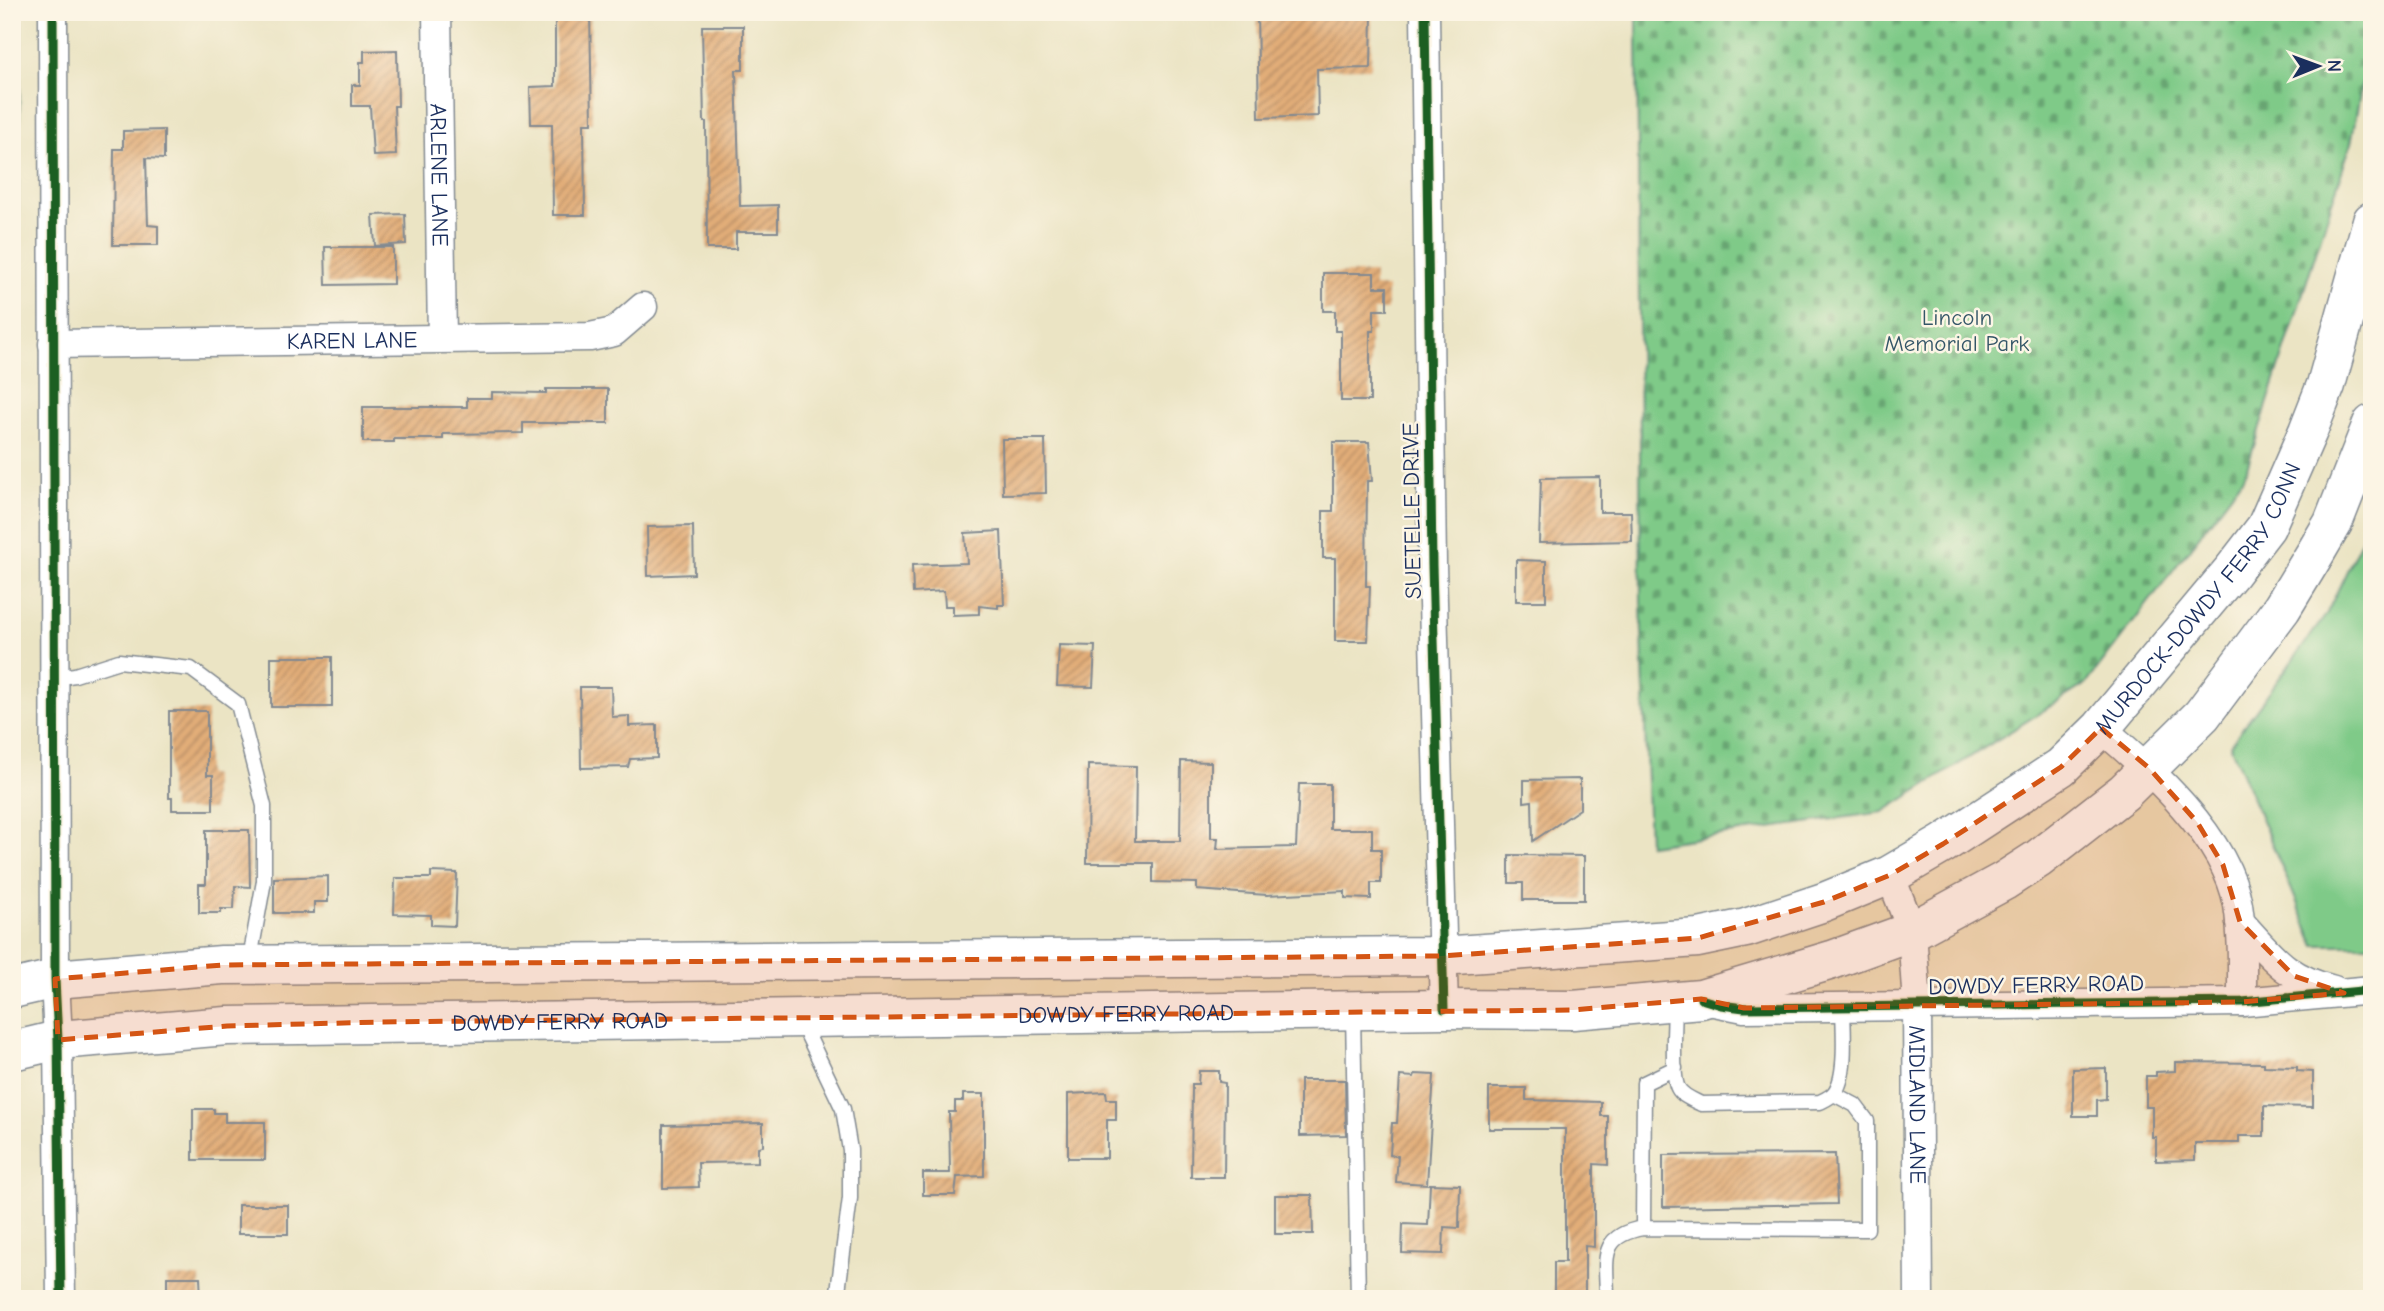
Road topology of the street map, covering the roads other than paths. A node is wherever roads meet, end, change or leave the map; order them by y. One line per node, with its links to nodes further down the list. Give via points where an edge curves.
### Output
1 (53, 12): 7 (street)
2 (437, 12): 6 (street, ARLENE LANE)
3 (1425, 12): 15 (street, SUETELLE DRIVE)
4 (2372, 221): 10 (main road, MURDOCK-DOWDY FERRY CONN, via 2326,385 2266,527)
5 (643, 307): 6 (street, KAREN LANE, via 614,332 590,337)
6 (442, 338): 7 (street, KAREN LANE)
7 (53, 344): 9 (street)
8 (2372, 424): 11 (main road, via 2333,523 2282,608 2202,715)
9 (54, 678): 17 (lane, via 119,661 191,669 238,704 264,806 264,881); 18 (street)
10 (2101, 728): 11 (street); 12 (main road, MURDOCK-DOWDY FERRY CONN, via 2061,767)
11 (2149, 768): 13 (street, via 2197,822 2223,864 2238,901); 14 (main road, via 2038,859)
12 (1890, 876): 14 (street, MIDLAND LANE); 15 (main road, via 1759,923 1698,938)
13 (2240, 922): 21 (street, DOWDY FERRY ROAD, via 2294,976); 23 (street)
14 (1912, 931): 22 (main road, via 1832,960); 25 (street, MIDLAND LANE)
15 (1441, 956): 16 (main road); 26 (street, SUETELLE DRIVE)
16 (661, 962): 17 (main road); 29 (main road)
17 (249, 965): 18 (main road)
18 (55, 979): 19 (main road); 30 (street)
19 (12, 989)
20 (2372, 990): 21 (street, DOWDY FERRY ROAD)
21 (2344, 993): 23 (street, DOWDY FERRY ROAD)
22 (1688, 1000): 24 (street, DOWDY FERRY ROAD, via 1744,1008); 26 (main road, DOWDY FERRY ROAD, via 1573,1010); 32 (lane)
23 (2242, 1002): 25 (street, DOWDY FERRY ROAD)
24 (1843, 1006): 25 (street, DOWDY FERRY ROAD); 33 (lane, via 1843,1067)
25 (1917, 1006): 39 (street, MIDLAND LANE)
26 (1444, 1009): 27 (main road, DOWDY FERRY ROAD)
27 (1353, 1010): 28 (main road, DOWDY FERRY ROAD); 37 (lane)
28 (799, 1018): 29 (main road, DOWDY FERRY ROAD); 36 (lane, via 843,1109 850,1150 850,1198)
29 (662, 1020): 30 (main road, DOWDY FERRY ROAD, via 227,1026)
30 (58, 1040): 31 (main road, DOWDY FERRY ROAD); 35 (street)
31 (12, 1051)
32 (1675, 1068): 33 (lane, via 1678,1088 1701,1104 1820,1102); 34 (lane, via 1644,1083)
33 (1834, 1094): 34 (lane, via 1854,1105 1867,1121 1867,1229)
34 (1643, 1228): 38 (lane, via 1615,1237 1607,1252)
35 (61, 1299)
36 (837, 1299)
37 (1358, 1299)
38 (1607, 1299)
39 (1919, 1299)

